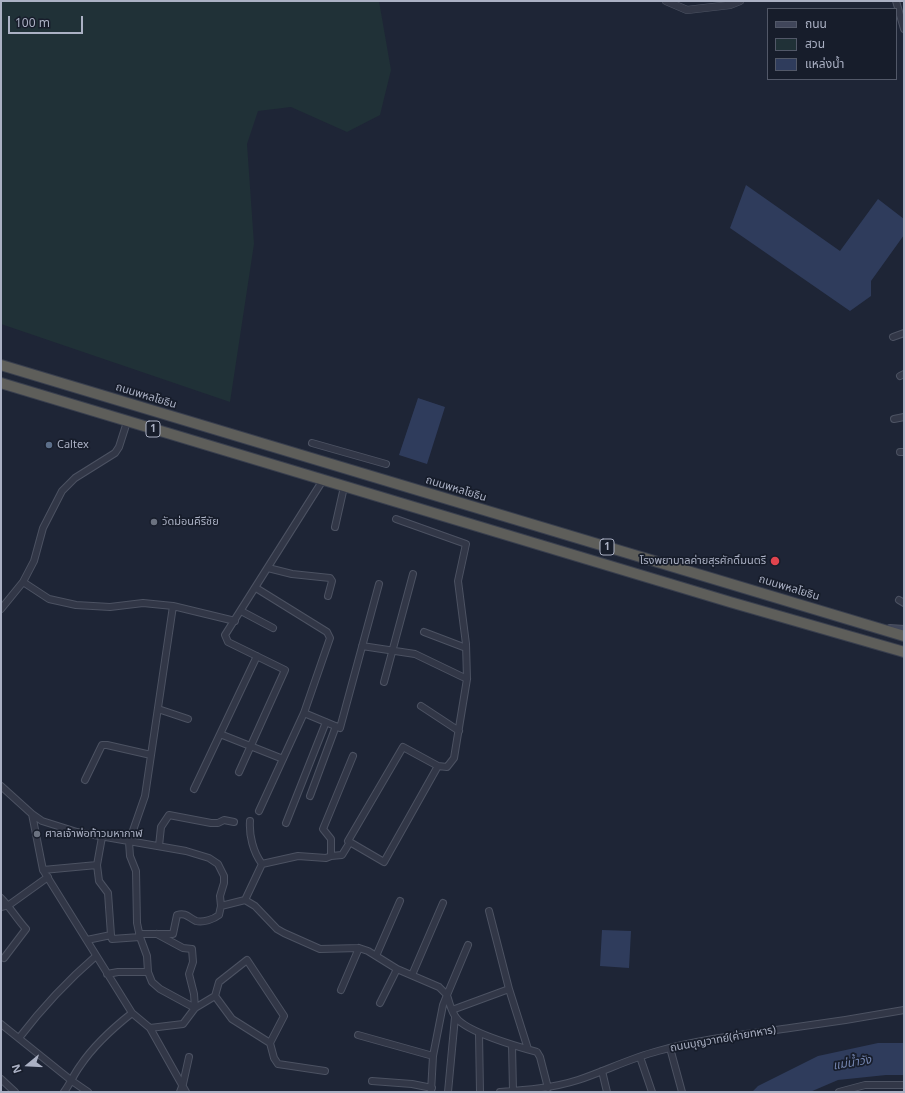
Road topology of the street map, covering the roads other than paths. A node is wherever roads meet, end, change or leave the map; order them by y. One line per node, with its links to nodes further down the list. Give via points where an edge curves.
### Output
1 (666, 1): 2 (street, via 687,10 730,5)
2 (740, 1)
3 (896, 1): 4 (street)
4 (904, 29)
5 (904, 333): 6 (street)
6 (893, 337)
7 (1, 365): 13 (highway, ถนนพหลโยธิน / 1)
8 (1, 384): 11 (highway, 1)
9 (904, 417): 10 (street)
10 (894, 419)
11 (127, 422): 15 (highway, 1); 22 (street, via 115,453 75,478 62,491)
12 (312, 443): 14 (street)
13 (310, 457): 15 (highway); 30 (highway, ถนนพหลโยธิน / 1)
14 (386, 464)
15 (304, 474): 16 (highway, 1)
16 (323, 480): 17 (highway, 1); 20 (street)
17 (344, 487): 19 (street); 38 (highway, 1)
18 (396, 519): 36 (street, via 466,544 458,581)
19 (335, 527)
20 (268, 568): 24 (street); 25 (street, via 292,574 330,578 332,581)
21 (413, 574): 37 (street)
22 (23, 582): 26 (street, via 49,599 76,605 110,607 142,602); 27 (street)
23 (379, 584): 35 (street)
24 (256, 588): 28 (street); 44 (street, via 329,635 330,639)
25 (328, 596)
26 (173, 606): 29 (street); 43 (street)
27 (1, 609)
28 (241, 611): 29 (street); 31 (street)
29 (235, 621): 39 (street, via 225,635 228,642)
30 (871, 627): 32 (main road, 1); 34 (highway, ถนนพหลโยธิน / 1)
31 (273, 628)
32 (904, 630)
33 (424, 632): 36 (street)
34 (904, 636)
35 (362, 646): 37 (street); 47 (street, via 340,728)
36 (466, 648): 40 (street)
37 (392, 650): 40 (street, via 414,654); 41 (street)
38 (904, 652)
39 (257, 656): 49 (street); 50 (street, via 285,670)
40 (467, 679): 48 (street)
41 (384, 682)
42 (420, 706): 48 (street)
43 (158, 708): 45 (street); 51 (street)
44 (304, 713): 46 (street); 53 (street)
45 (188, 719)
46 (326, 722): 47 (street); 64 (street)
47 (336, 726): 59 (street)
48 (459, 731): 54 (street, via 454,758 447,767)
49 (220, 734): 50 (street); 58 (street)
50 (251, 746): 53 (street); 55 (street)
51 (151, 755): 56 (street, via 102,745); 66 (street, via 145,796)
52 (353, 756): 69 (street, via 323,829 331,839)
53 (283, 759): 60 (street)
54 (438, 766): 67 (street, via 384,862); 67 (street, via 403,748 348,841)
55 (239, 772)
56 (85, 780)
57 (1, 786): 61 (street)
58 (194, 789)
59 (310, 796)
60 (259, 810)
61 (32, 814): 65 (street, via 52,825); 72 (street)
62 (250, 821): 70 (street, via 250,832)
63 (234, 822): 68 (street, via 224,820 211,823 169,815 161,827)
64 (286, 823)
65 (102, 837): 66 (street); 71 (street)
66 (129, 842): 68 (street); 84 (street, via 130,856 136,871)
67 (350, 842): 69 (street, via 342,855)
68 (159, 846): 79 (street, via 209,858 218,864 224,876)
69 (331, 856): 70 (street, via 298,856)
70 (262, 864): 75 (street)
71 (97, 865): 72 (street); 82 (street, via 99,881 108,892)
72 (43, 870): 73 (street)
73 (48, 877): 78 (street); 85 (street)
74 (1, 898): 78 (street)
75 (245, 900): 79 (street); 87 (street, via 255,906 277,929 316,948)
76 (400, 901): 89 (street)
77 (443, 903): 94 (street)
78 (9, 906): 80 (street); 90 (street, via 26,929)
79 (221, 906): 83 (street, via 219,915 208,920 198,921 186,915 177,915 174,934)
80 (1, 907)
81 (489, 911): 95 (street)
82 (111, 934): 84 (street, via 112,939); 85 (street)
83 (157, 934): 84 (street); 100 (street, via 183,948 192,949 193,962 189,974)
84 (139, 936): 92 (street, via 147,956)
85 (87, 940): 88 (street)
86 (468, 945): 97 (street)
87 (359, 948): 89 (street); 96 (street)
88 (96, 956): 93 (street); 109 (street, via 47,1003)
89 (376, 956): 91 (street)
90 (4, 958)
91 (397, 969): 94 (street); 99 (street)
92 (148, 972): 93 (street); 100 (street, via 152,982 160,989)
93 (107, 974): 103 (street)
94 (412, 975): 97 (street, via 439,987)
95 (509, 989): 101 (street); 113 (street)
96 (341, 990)
97 (447, 995): 101 (street); 114 (street)
98 (215, 996): 100 (street); 110 (street, via 232,1019); 110 (street, via 219,982 248,960 284,1016)
99 (380, 1003)
100 (195, 1008): 106 (street, via 183,1024)
101 (452, 1010): 104 (street)
102 (904, 1010): 112 (street, ถนนบุญวาทย์(ค่ายทหาร))
103 (132, 1013): 106 (street); 120 (street, via 112,1028 80,1066)
104 (455, 1017): 107 (street); 133 (street)
105 (1, 1024): 109 (street)
106 (150, 1028): 122 (street)
107 (479, 1033): 111 (street); 134 (street)
108 (358, 1035): 114 (street)
109 (19, 1038): 120 (street)
110 (270, 1043): 117 (street, via 278,1064)
111 (512, 1045): 113 (street); 127 (street)
112 (670, 1048): 116 (street, ถนนบุญวาทย์(ค่ายทหาร)); 138 (street)
113 (528, 1049): 124 (street, via 539,1054)
114 (433, 1056): 126 (street)
115 (189, 1057): 122 (street)
116 (640, 1057): 118 (street, ถนนบุญวาทย์(ค่ายทหาร)); 137 (street)
117 (325, 1071)
118 (602, 1071): 125 (street, ถนนบุญวาทย์(ค่ายทหาร)); 136 (street)
119 (1, 1078): 128 (street)
120 (72, 1081): 129 (street); 130 (street)
121 (372, 1081): 126 (street, via 412,1084)
122 (183, 1084): 131 (street); 132 (street)
123 (904, 1085): 139 (street, via 865,1085)
124 (548, 1088): 125 (street, ถนนบุญวาทย์(ค่ายทหาร)); 127 (street, ถนนบุญวาทย์(ค่ายทหาร))
125 (558, 1089)
126 (432, 1090)
127 (513, 1091): 135 (street, ถนนบุญวาทย์(ค่ายทหาร))
128 (15, 1092)
129 (64, 1092)
130 (88, 1092)
131 (180, 1092)
132 (186, 1092)
133 (448, 1092)
134 (480, 1092)
135 (500, 1092)
136 (607, 1092)
137 (652, 1092)
138 (682, 1092)
139 (839, 1092)

